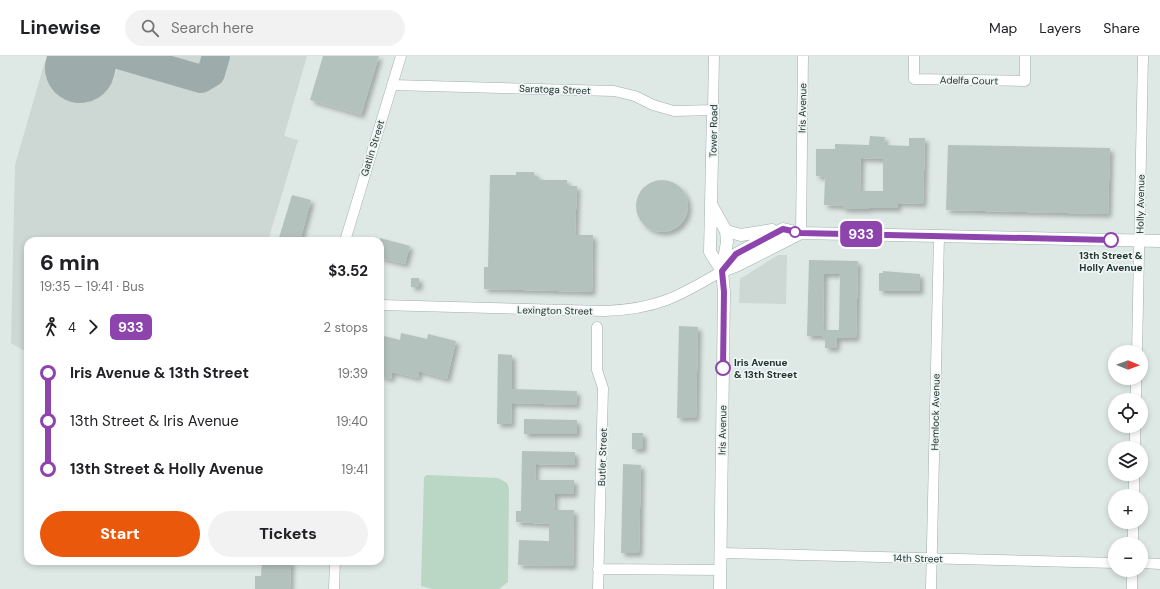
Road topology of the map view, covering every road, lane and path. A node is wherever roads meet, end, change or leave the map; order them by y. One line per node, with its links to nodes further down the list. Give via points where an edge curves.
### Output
1 (402, 56): 7 (street, Gatlin Street)
2 (714, 56): 8 (street, Tower Road)
3 (803, 56): 12 (street, Iris Avenue)
4 (914, 56): 5 (street, Adelfa Court, via 914,79 1025,81)
5 (1025, 56)
6 (1143, 56): 15 (street, Holly Avenue)
7 (392, 85): 8 (street, Saratoga Street, via 614,91 674,111); 14 (street, Gatlin Street)
8 (713, 110): 9 (main road, Tower Road)
9 (712, 206): 10 (main road); 17 (main road, Tower Road, via 709,226 710,252)
10 (725, 228): 11 (main road, via 741,235); 17 (main road, via 727,242)
11 (783, 229): 12 (main road); 17 (main road, via 736,254)
12 (801, 233): 13 (main road); 17 (main road)
13 (939, 236): 15 (main road); 22 (street, Hemlock Avenue)
14 (347, 237)
15 (1140, 240): 16 (main road); 20 (street, Holly Avenue)
16 (1160, 241)
17 (722, 271): 18 (street, Lexington Street, via 671,299 631,310); 21 (main road, Iris Avenue, via 724,295)
18 (384, 305)
19 (597, 327): 27 (street, Butler Street, via 597,370 603,388)
20 (1137, 345)
21 (721, 553): 22 (street, 14th Street); 28 (main road, Iris Avenue)
22 (932, 558): 23 (street, 14th Street); 33 (street, Hemlock Avenue)
23 (1108, 562)
24 (1148, 563): 25 (street)
25 (1160, 564)
26 (335, 565): 30 (street)
27 (598, 569): 28 (street); 31 (street, Butler Street)
28 (721, 570): 32 (main road, Iris Avenue)
29 (1132, 577): 34 (street)
30 (334, 589)
31 (598, 589)
32 (720, 589)
33 (931, 589)
34 (1132, 589)

